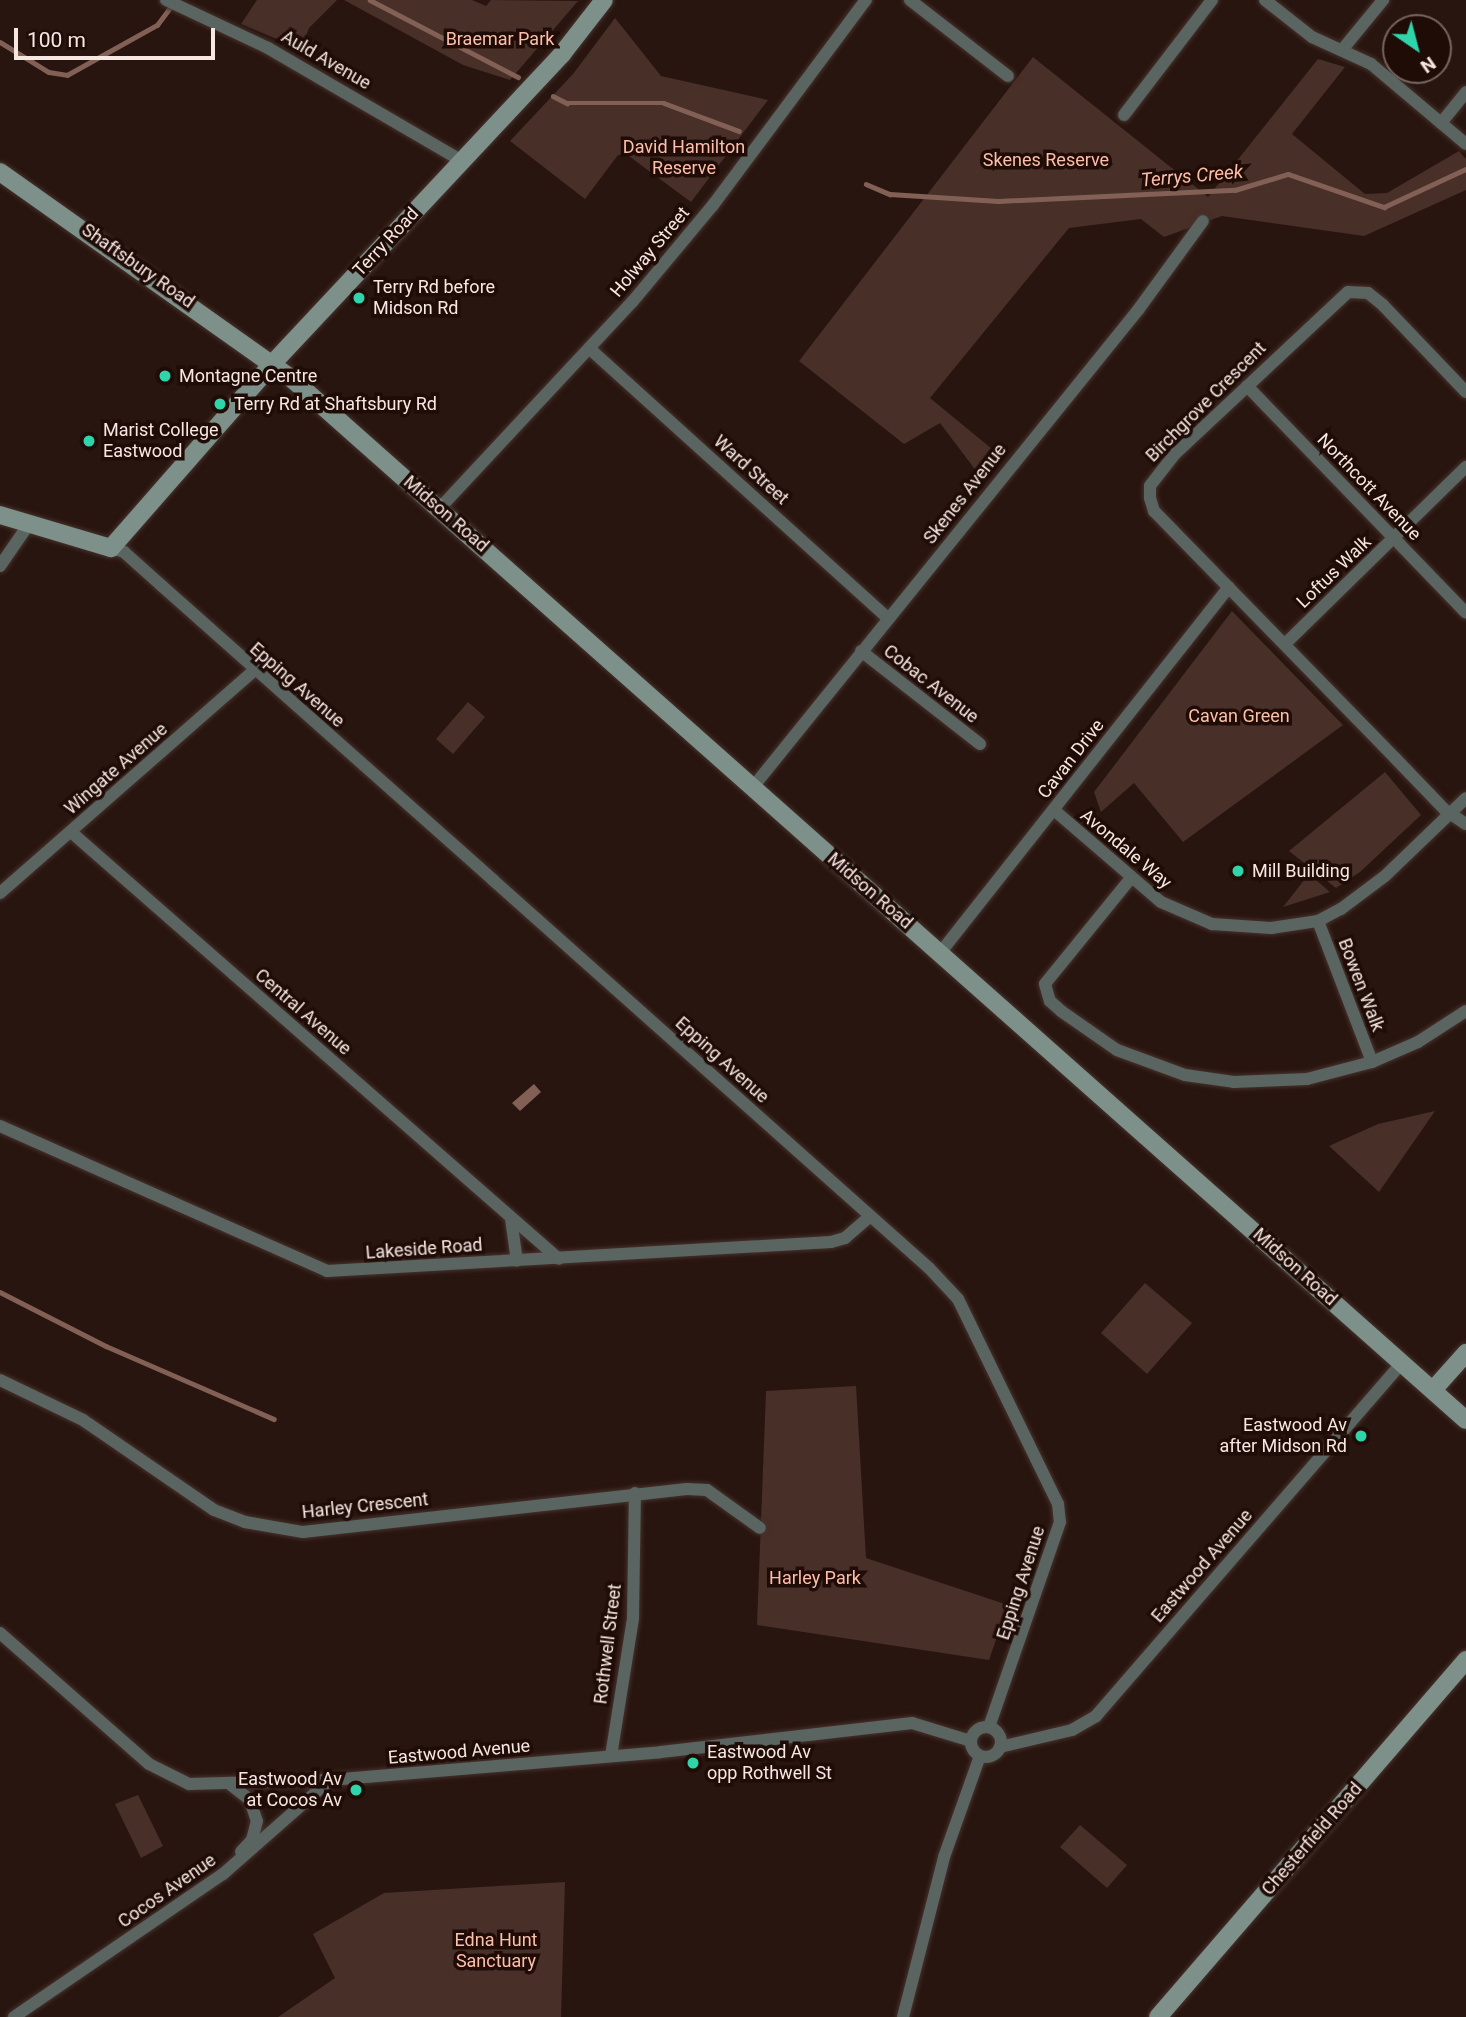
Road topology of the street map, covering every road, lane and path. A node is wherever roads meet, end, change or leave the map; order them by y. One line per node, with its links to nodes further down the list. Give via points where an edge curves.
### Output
1 (166, 0): 14 (street, Auld Avenue, via 268,48)
2 (604, 0): 14 (street, Terry Road, via 562,54)
3 (866, 0): 17 (street, Holway Street, via 713,205)
4 (910, 0): 9 (street)
5 (1212, 0): 11 (street)
6 (1265, 0): 8 (street, via 1312,37)
7 (1382, 0): 8 (street)
8 (1342, 50): 12 (street, via 1371,64)
9 (1008, 76)
10 (1466, 92): 12 (street)
11 (1124, 115)
12 (1441, 123): 13 (street)
13 (1466, 144)
14 (462, 161): 18 (street, Terry Road)
15 (0, 172): 18 (street, Shaftsbury Road)
16 (1203, 221): 30 (street, Skenes Avenue, via 1138,310)
17 (590, 349): 22 (street, Holway Street); 30 (street, Ward Street)
18 (273, 363): 22 (street, Midson Road); 26 (street, Terry Road)
19 (1247, 386): 20 (street, Birchgrove Crescent, via 1348,292 1368,293 1383,305); 25 (street, Northcott Avenue); 28 (street, Birchgrove Crescent, via 1174,455 1150,486 1154,511)
20 (1466, 392)
21 (1466, 467): 25 (street, Loftus Walk)
22 (439, 509): 35 (street, Midson Road)
23 (0, 516): 24 (street)
24 (29, 524): 26 (street); 27 (street)
25 (1394, 538): 29 (street, Northcott Avenue); 31 (street, Loftus Walk)
26 (111, 548): 33 (street, Epping Avenue, via 124,552)
27 (0, 566)
28 (1229, 587): 31 (street, Birchgrove Crescent); 37 (street, Cavan Drive)
29 (1466, 613)
30 (888, 618): 32 (street, Skenes Avenue)
31 (1286, 643): 38 (street, Birchgrove Crescent)
32 (861, 651): 34 (street, Cobac Avenue); 35 (street, Skenes Avenue)
33 (254, 671): 40 (street, Wingate Avenue); 48 (street, Epping Avenue)
34 (980, 744)
35 (753, 787): 44 (street, Midson Road)
36 (1466, 798): 38 (street, Avondale Way)
37 (1054, 810): 41 (street, Avondale Way); 44 (street, Cavan Drive)
38 (1451, 813): 39 (street, Birchgrove Crescent); 43 (street, Avondale Way, via 1385,876)
39 (1466, 824)
40 (71, 832): 42 (street, Wingate Avenue); 49 (street, Central Avenue)
41 (1131, 878): 43 (street, Avondale Way, via 1161,902 1212,923 1271,928); 46 (street, via 1045,984 1050,1001 1086,1030 1117,1050 1185,1075 1234,1082 1307,1079)
42 (0, 893)
43 (1318, 921): 46 (street, Bowen Walk)
44 (940, 953): 53 (street, Midson Road)
45 (1466, 1011): 46 (street, via 1418,1042)
46 (1372, 1062)
47 (0, 1126): 51 (street, Lakeside Road, via 327,1271)
48 (870, 1216): 50 (street, Lakeside Road, via 845,1238 831,1242); 61 (street, Epping Avenue, via 958,1299 1058,1504 1060,1522)
49 (511, 1219): 50 (street, Central Avenue); 51 (street)
50 (559, 1259): 51 (street, Lakeside Road)
51 (517, 1261)
52 (1466, 1353): 55 (street)
53 (1402, 1363): 55 (street, Midson Road); 63 (street, Eastwood Avenue, via 1096,1716 1072,1730)
54 (0, 1380): 57 (street, Harley Crescent, via 83,1420 228,1518 289,1531)
55 (1433, 1390): 56 (street, Midson Road)
56 (1466, 1420)
57 (635, 1493): 58 (street, Harley Crescent, via 707,1490); 64 (street, Rothwell Street, via 633,1618)
58 (760, 1528)
59 (0, 1633): 67 (street, Eastwood Avenue, via 162,1774 189,1784)
60 (1466, 1660): 71 (street, Chesterfield Road)
61 (989, 1727): 62 (street, via 976,1730); 63 (street, via 998,1732)
62 (971, 1741): 64 (street, Eastwood Avenue, via 912,1723); 65 (street)
63 (1000, 1747): 65 (street, via 994,1754)
64 (611, 1756): 66 (street, Eastwood Avenue)
65 (980, 1756): 70 (street, via 944,1857)
66 (330, 1780): 67 (street, Eastwood Avenue); 68 (street, Cocos Avenue)
67 (222, 1784): 68 (street, via 243,1791 257,1821 252,1840)
68 (223, 1874): 69 (street, Cocos Avenue)
69 (13, 2017)
70 (904, 2017)
71 (1158, 2017)

